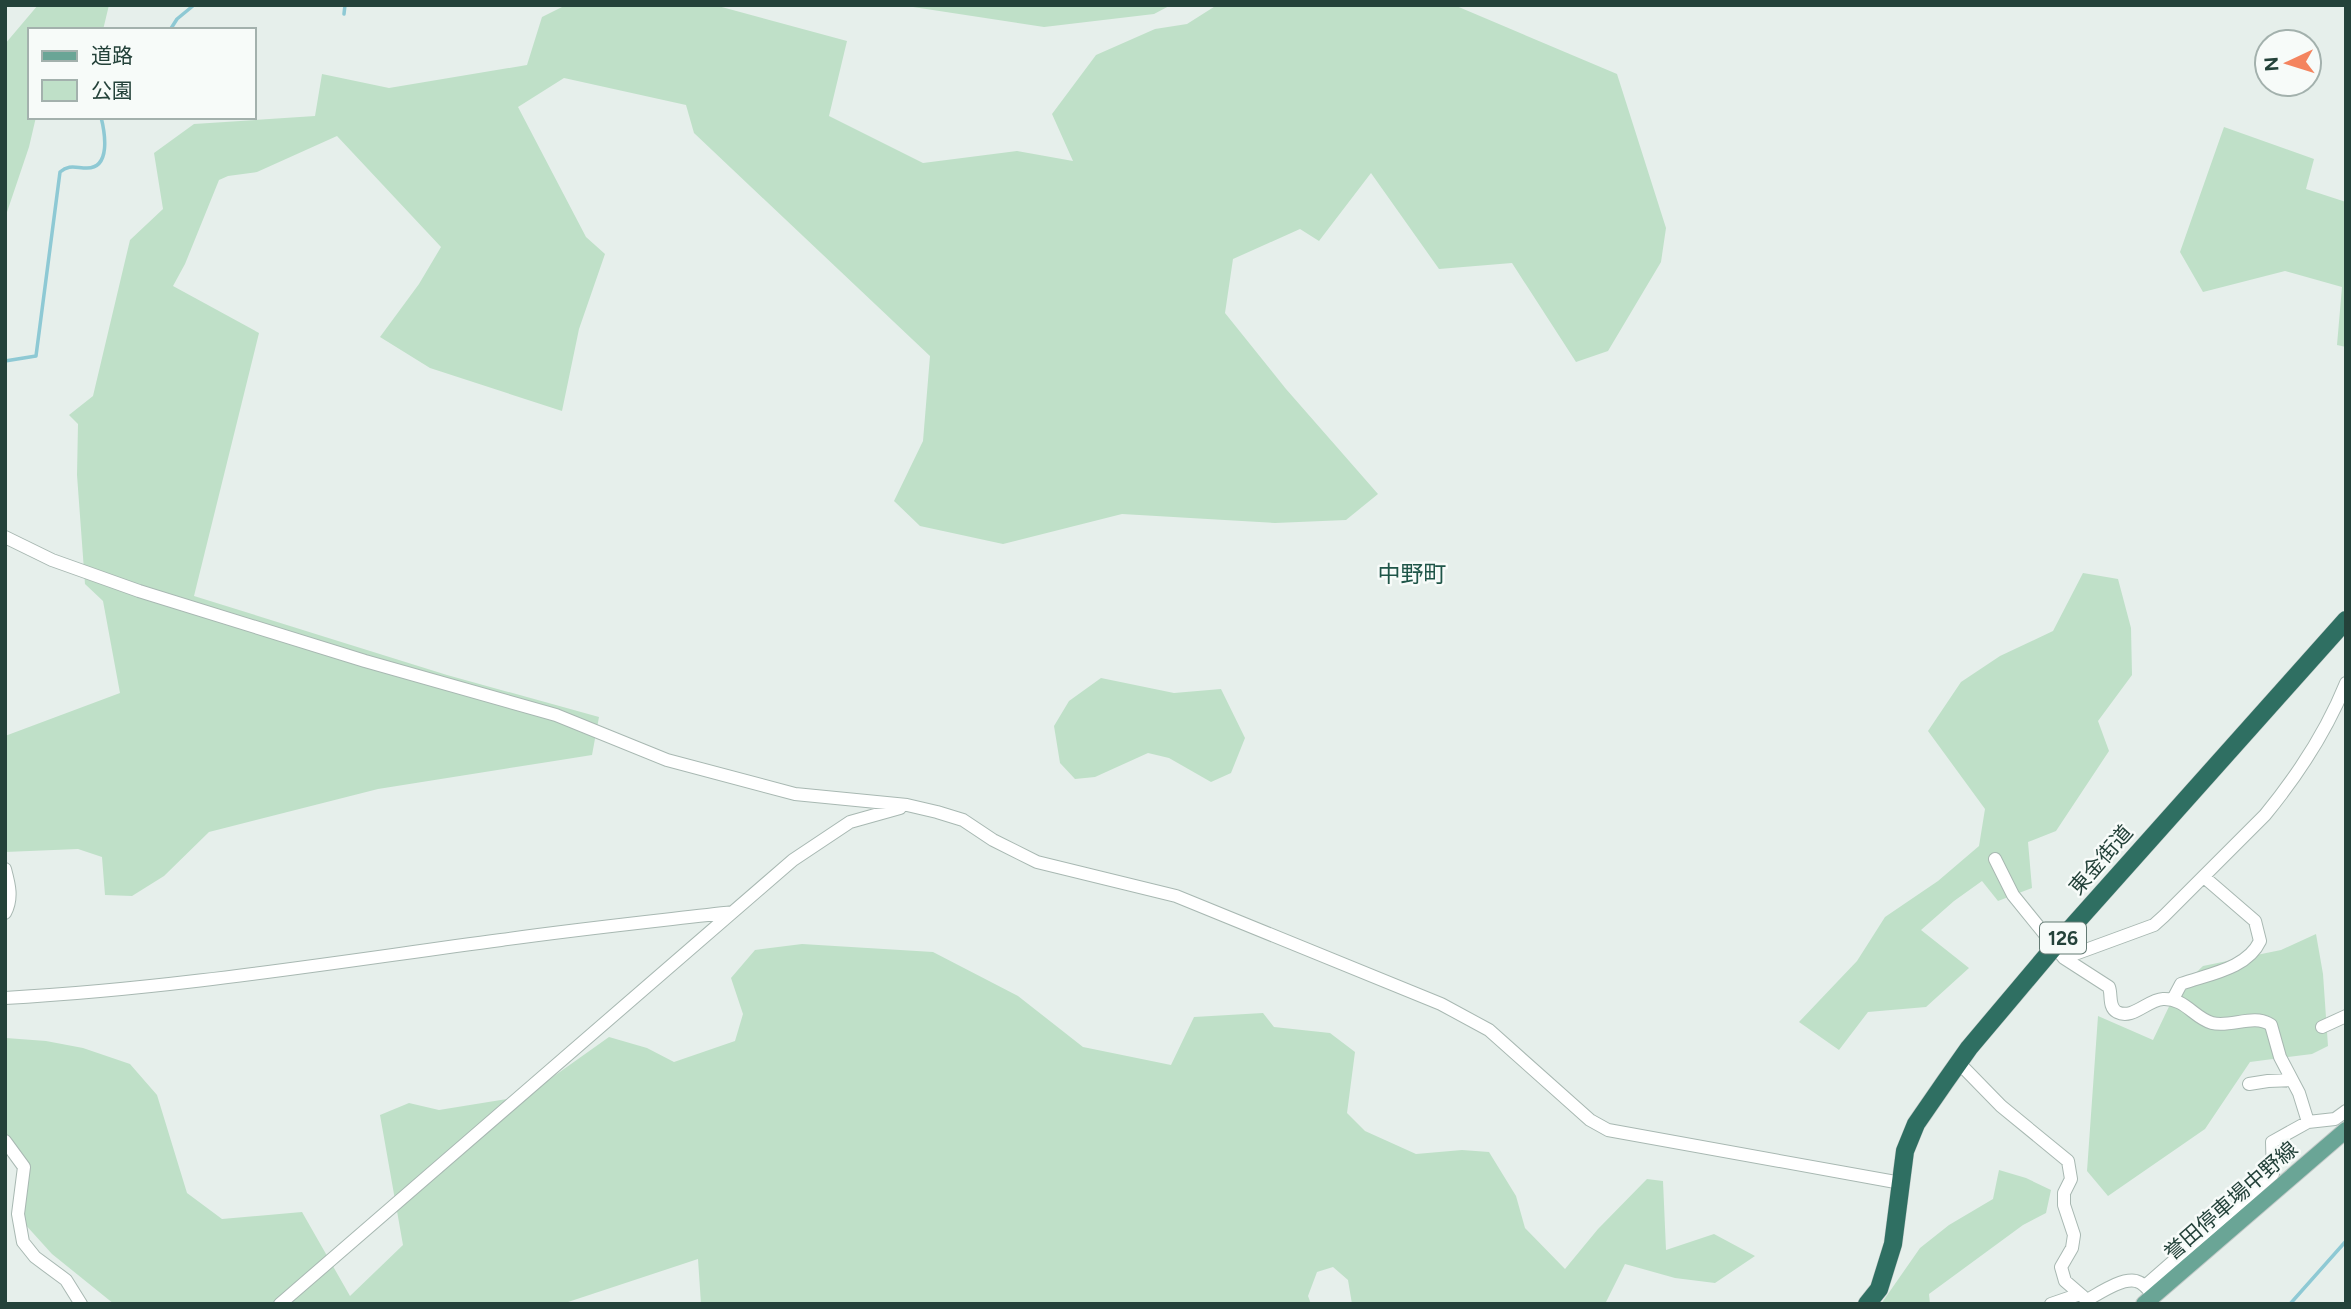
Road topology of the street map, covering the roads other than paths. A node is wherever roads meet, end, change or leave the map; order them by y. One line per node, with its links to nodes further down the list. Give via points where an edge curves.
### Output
1 (5, 537): 4 (street, via 139,591 556,715 667,760 794,794)
2 (2342, 631): 10 (highway, 東金街道 / 126, via 2272,701)
3 (2346, 683): 7 (street, via 2279,798)
4 (907, 806): 8 (street, via 850,822 793,860); 21 (street, via 963,821 1037,862 1177,896 1441,1004 1489,1030 1590,1120 1608,1129)
5 (1995, 859): 10 (street, via 2013,895)
6 (5, 869): 9 (street, via 10,888)
7 (2204, 877): 10 (street, via 2154,925); 12 (street, via 2255,921 2260,940 2241,962 2181,984)
8 (734, 912): 11 (street, via 203,981); 25 (street)
9 (5, 913)
10 (2060, 952): 12 (street, via 2109,987 2111,1004 2118,1012); 15 (highway, 東金街道 / 126)
11 (5, 998)
12 (2173, 999): 16 (street, via 2210,1023 2259,1020 2271,1025)
13 (2346, 1016): 14 (street)
14 (2322, 1027)
15 (1959, 1063): 21 (highway, 東金街道 / 126, via 1916,1124 1905,1151); 22 (street, via 2001,1106 2067,1161 2071,1179 2064,1205 2074,1235 2061,1266 2065,1281)
16 (2292, 1080): 17 (street); 18 (street)
17 (2249, 1084)
18 (2308, 1122): 19 (street); 23 (street, via 2272,1142 2273,1174)
19 (2343, 1122): 23 (main road, 誉田停車場中野線)
20 (5, 1141): 24 (street, via 24,1167 18,1214 23,1242 66,1280)
21 (1901, 1183): 26 (highway, 東金街道 / 126, via 1893,1244 1879,1289)
22 (2080, 1294): 23 (street, via 2087,1300 2124,1282 2137,1281); 27 (street)
23 (2148, 1295)
24 (81, 1304)
25 (280, 1304)
26 (1867, 1304)
27 (2050, 1304)

